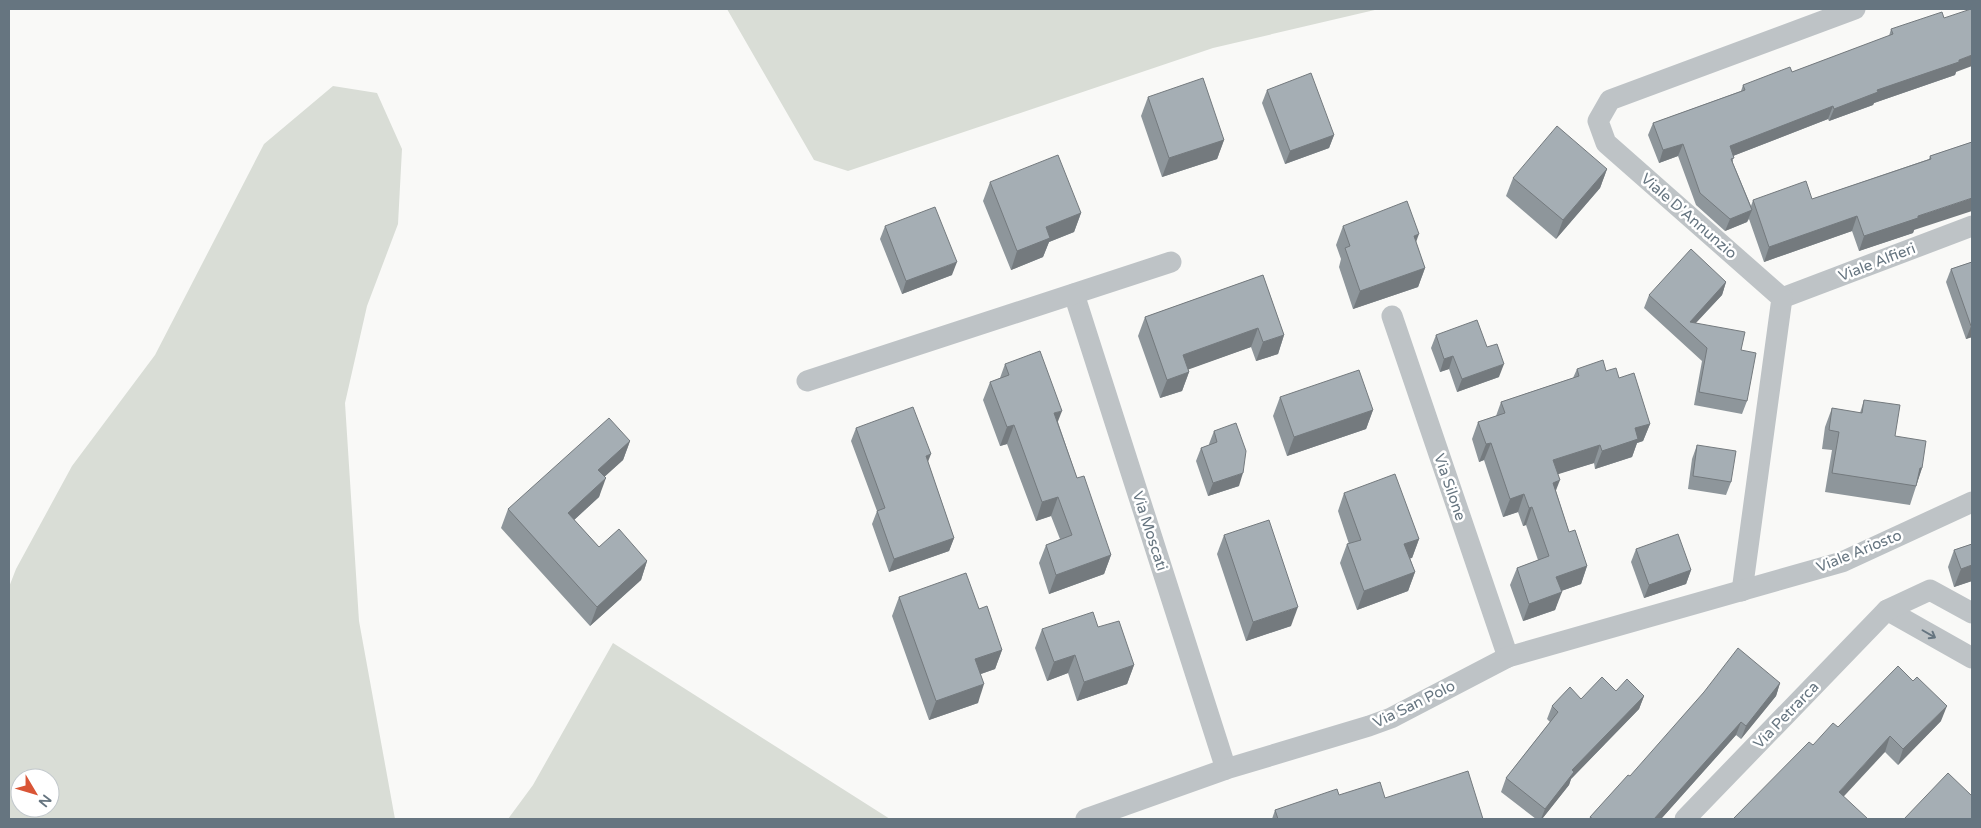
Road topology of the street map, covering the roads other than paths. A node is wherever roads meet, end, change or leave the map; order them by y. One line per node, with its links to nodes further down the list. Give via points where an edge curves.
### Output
1 (1855, 9): 5 (street, Viale D'Annunzio, via 1610,100 1598,121 1606,143)
2 (1972, 226): 5 (street, Viale Alfieri)
3 (1171, 262): 4 (street)
4 (1074, 294): 7 (street); 14 (street, Via Moscati)
5 (1782, 298): 9 (street)
6 (1392, 316): 12 (street, Via Silone)
7 (807, 381)
8 (1972, 502): 9 (street, Viale Ariosto, via 1842,562)
9 (1742, 591): 12 (street, Via San Polo)
10 (1887, 610): 11 (street, via 1930,590); 13 (street, one-way to 13); 16 (street, Via Petrarca)
11 (1972, 613)
12 (1508, 657): 14 (street, Via San Polo, via 1391,718)
13 (1972, 658)
14 (1226, 768): 15 (street, Via San Polo)
15 (1086, 819)
16 (1684, 819)

